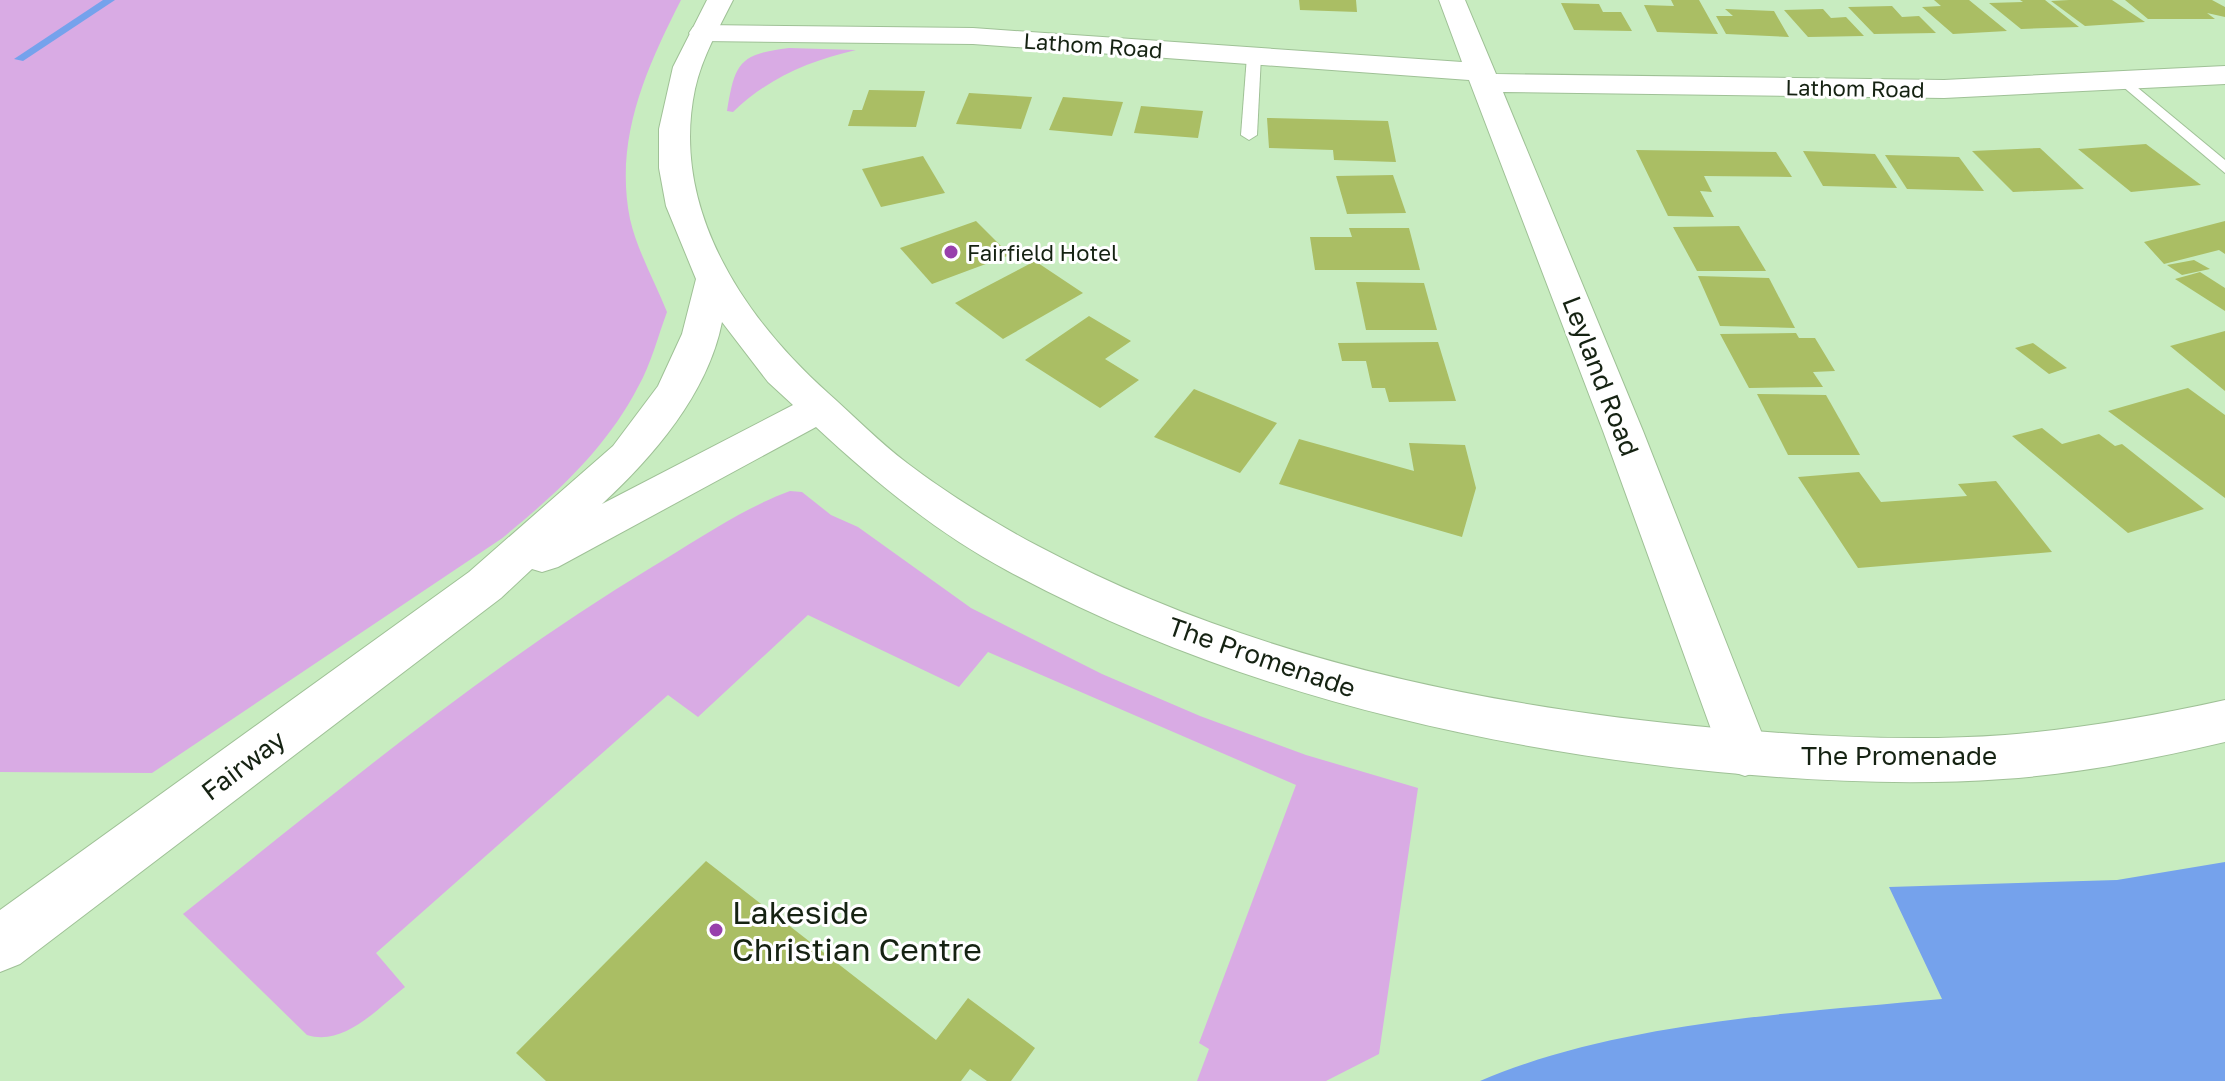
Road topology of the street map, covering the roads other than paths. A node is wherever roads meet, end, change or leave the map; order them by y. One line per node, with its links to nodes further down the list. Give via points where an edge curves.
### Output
1 (720, 0): 3 (street, The Promenade)
2 (1452, 0): 6 (street, Leyland Road)
3 (703, 33): 4 (street, Lathom Road, via 960,36); 10 (street, The Promenade, via 681,85 673,138 682,209)
4 (1254, 56): 6 (street, Lathom Road); 8 (lane)
5 (2225, 75): 7 (street, Lathom Road)
6 (1483, 77): 7 (street, Lathom Road, via 1944,89); 14 (street, Leyland Road)
7 (2126, 82): 9 (lane)
8 (1249, 135)
9 (2225, 168)
10 (713, 280): 11 (street, The Promenade, via 754,341); 12 (street, Fairway, via 701,334 676,390 636,446)
11 (816, 410): 12 (street, Fairway); 14 (street, The Promenade, via 899,481 1026,559 1210,642 1351,689 1522,727)
12 (485, 585): 15 (street, Fairway)
13 (2225, 721): 14 (street, The Promenade, via 2057,752 1937,761)
14 (1745, 754)
15 (0, 944)

